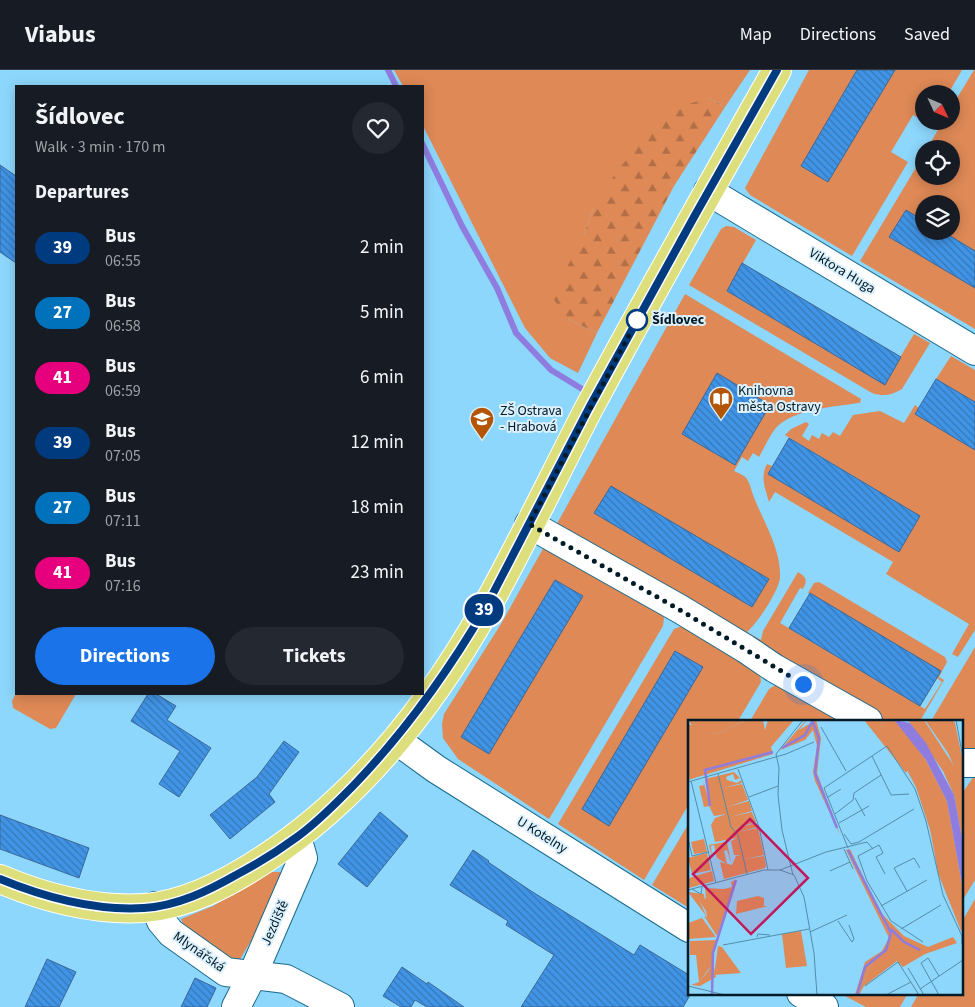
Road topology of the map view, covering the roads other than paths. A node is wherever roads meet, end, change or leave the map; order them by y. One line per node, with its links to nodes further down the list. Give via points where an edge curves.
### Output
1 (777, 70): 2 (main road)
2 (708, 191): 3 (street, Viktora Huga); 4 (main road)
3 (975, 351)
4 (529, 524): 5 (street); 6 (main road, via 471,633)
5 (866, 720)
6 (396, 740): 9 (main road, via 336,803); 12 (street, U Kotelny, via 436,769)
7 (962, 762): 8 (street)
8 (975, 763)
9 (297, 837): 11 (main road, via 221,884 189,898); 13 (street, Jezdiště, via 303,858)
10 (0, 879): 11 (main road, via 78,904 110,908)
11 (155, 906): 13 (street, Mlynářská, via 160,921 194,950 226,972)
12 (688, 927)
13 (252, 976): 15 (street, Jezdiště); 16 (street, Mlynářská, via 286,979)
14 (803, 994): 17 (street)
15 (236, 1007)
16 (340, 1007)
17 (824, 1007)

